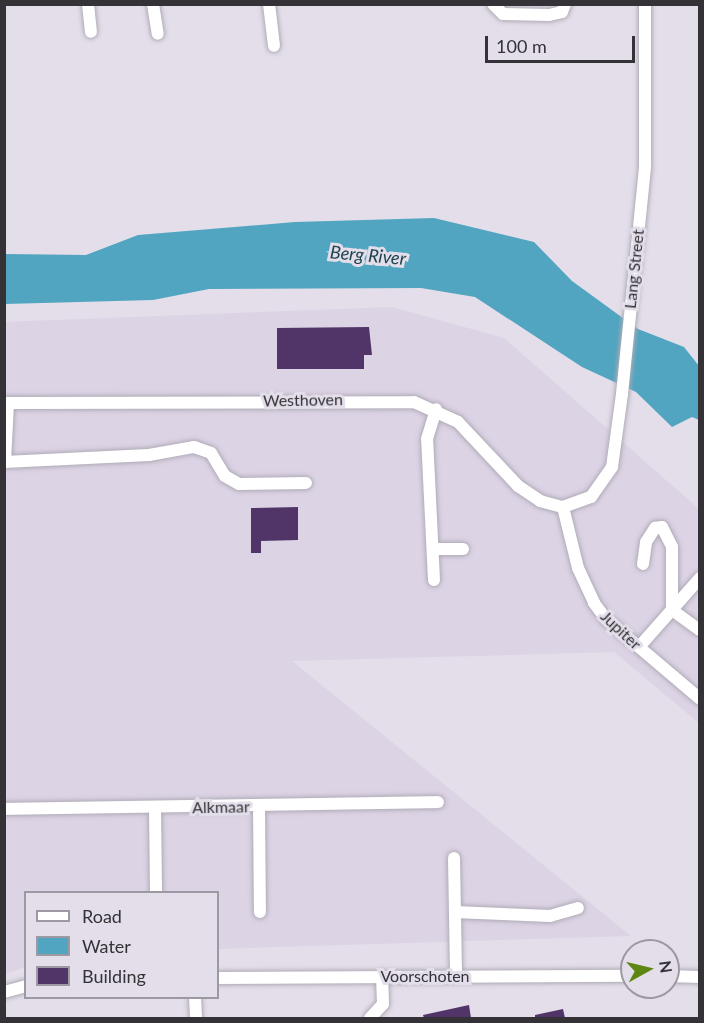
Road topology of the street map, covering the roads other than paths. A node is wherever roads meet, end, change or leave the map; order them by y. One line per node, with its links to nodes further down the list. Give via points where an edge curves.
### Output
1 (88, 4): 7 (street)
2 (153, 4): 8 (street)
3 (269, 4): 9 (street)
4 (493, 4): 5 (street, via 503,14 549,15 562,12)
5 (565, 4)
6 (645, 4): 14 (street, Lang Street, via 645,166 615,455 606,480 591,496)
7 (91, 32)
8 (158, 34)
9 (274, 46)
10 (7, 403): 11 (street, Westhoven, via 395,399); 12 (street)
11 (436, 410): 14 (street, Westhoven, via 470,431 530,496); 15 (street, via 427,439)
12 (5, 462): 13 (street, via 149,455 194,447 211,453 225,476 239,484)
13 (306, 483)
14 (563, 507): 22 (street, Jupiter, via 585,586 608,620)
15 (433, 549): 16 (street); 19 (street)
16 (463, 549)
17 (643, 564): 20 (street, via 646,542 655,528 662,527 672,547)
18 (699, 578): 20 (street)
19 (434, 580)
20 (672, 610): 21 (street); 22 (street)
21 (699, 630)
22 (639, 647): 23 (street, Jupiter)
23 (699, 699)
24 (438, 802): 25 (street, Alkmaar)
25 (259, 806): 26 (street, Alkmaar); 31 (street)
26 (155, 808): 27 (street, Alkmaar); 29 (street)
27 (4, 809)
28 (454, 858): 32 (street)
29 (156, 891)
30 (578, 908): 32 (street, via 550,916)
31 (260, 912)
32 (455, 912): 33 (street)
33 (456, 975): 34 (street, Voorschoten); 35 (street, Voorschoten)
34 (382, 976): 38 (street, Voorschoten); 43 (street, via 383,1004)
35 (620, 976)
36 (680, 976): 37 (street)
37 (699, 976)
38 (219, 978)
39 (24, 987): 40 (street)
40 (4, 992)
41 (195, 999): 42 (street)
42 (196, 1018)
43 (370, 1018)

